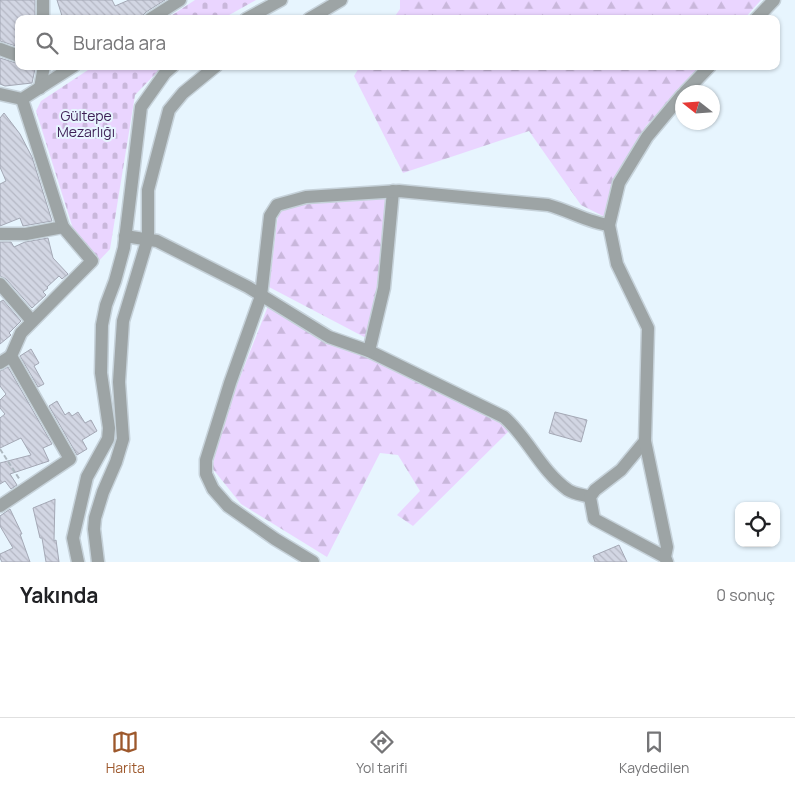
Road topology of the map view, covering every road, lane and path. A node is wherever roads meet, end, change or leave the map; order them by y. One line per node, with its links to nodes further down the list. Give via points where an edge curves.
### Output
1 (43, 0): 6 (street)
2 (180, 0): 7 (street)
3 (281, 0): 8 (street)
4 (341, 0): 9 (street)
5 (774, 0): 10 (street)
6 (43, 15)
7 (156, 15)
8 (253, 15)
9 (316, 15)
10 (760, 15)
11 (0, 50): 12 (street)
12 (15, 55)
13 (43, 70): 19 (street)
14 (68, 70): 19 (street)
15 (168, 70): 27 (street, via 141,107)
16 (211, 70): 28 (street, via 183,93 169,110 148,190)
17 (706, 70): 18 (street)
18 (692, 85)
19 (40, 88): 21 (street)
20 (1, 97): 21 (street)
21 (22, 99): 25 (street)
22 (675, 104): 24 (street, via 647,137 619,183)
23 (393, 192): 24 (street, via 548,205); 30 (street, via 306,197 277,204 270,216); 32 (street, via 384,288)
24 (609, 225): 34 (street, via 617,264 648,328)
25 (63, 227): 26 (street, via 26,234); 31 (street, via 92,261)
26 (0, 234)
27 (126, 236): 28 (street); 40 (street, via 102,326 101,373 108,439 88,477 73,538)
28 (148, 238): 30 (street); 41 (street, via 122,321 119,382 123,439 94,518)
29 (0, 284): 31 (street)
30 (261, 296): 32 (street, via 329,337); 42 (street, via 206,460 206,474 213,489 228,506)
31 (32, 321): 33 (street)
32 (369, 351): 37 (street, via 504,417 569,491)
33 (5, 359): 36 (street, via 70,459)
34 (645, 441): 37 (street, via 621,470); 39 (street, via 667,547)
35 (0, 449): 36 (path)
36 (25, 488): 38 (street)
37 (590, 497): 39 (street, via 594,519)
38 (1, 504)
39 (666, 559)
40 (78, 562)
41 (98, 562)
42 (313, 562)

